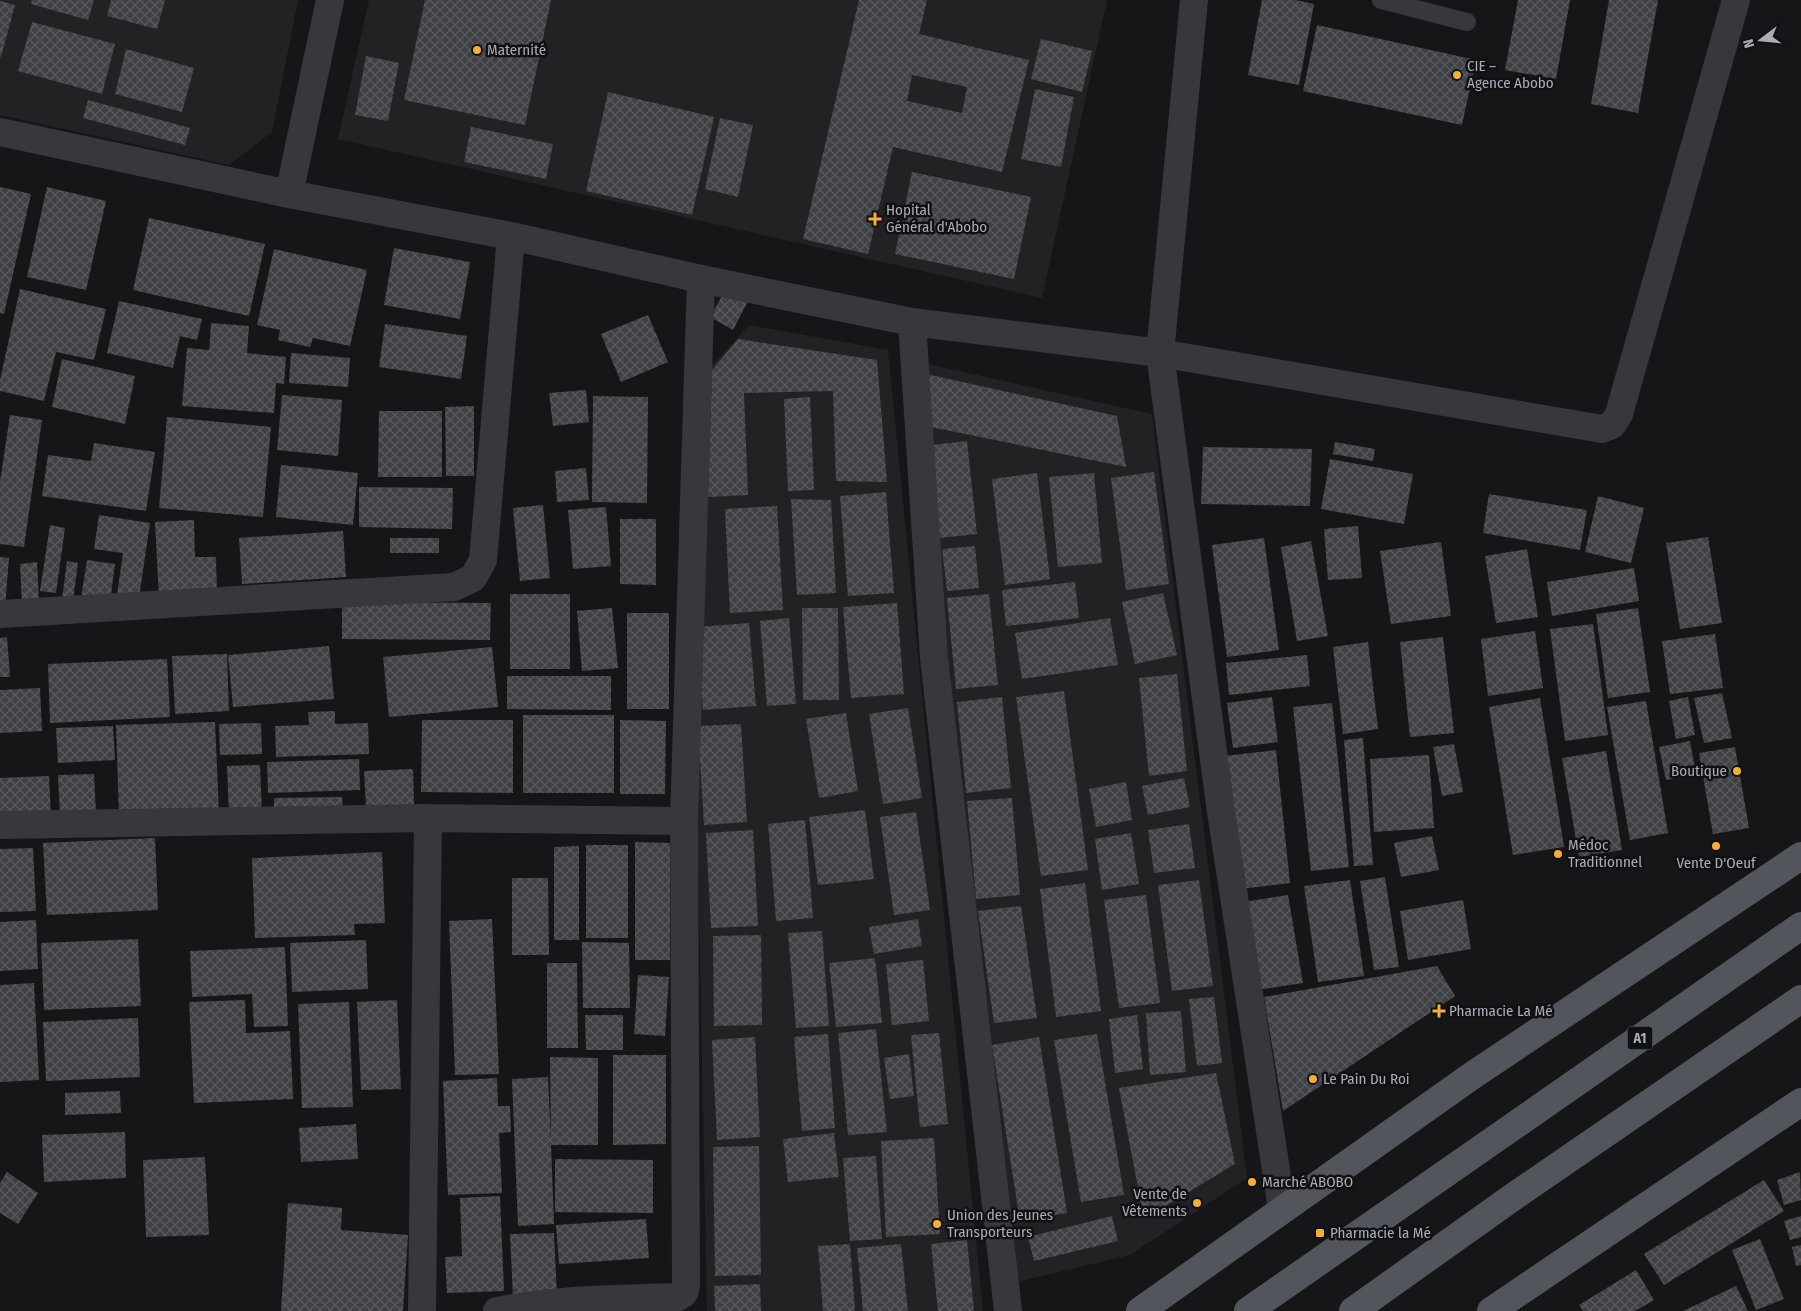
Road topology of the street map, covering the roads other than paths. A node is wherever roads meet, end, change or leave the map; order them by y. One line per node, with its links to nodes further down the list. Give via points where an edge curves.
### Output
1 (330, 0): 7 (street)
2 (1194, 0): 11 (street)
3 (1381, 0): 5 (lane)
4 (1736, 0): 11 (street, via 1619,414 1612,425 1602,429)
5 (1467, 22)
6 (0, 132): 7 (street)
7 (289, 194): 8 (street)
8 (511, 236): 9 (street); 12 (street, via 483,560 473,578 454,587)
9 (701, 279): 10 (street); 14 (street)
10 (912, 322): 11 (street); 23 (street, via 934,658)
11 (1160, 353): 20 (street, via 1221,812)
12 (0, 614)
13 (428, 818): 14 (street); 15 (street); 21 (street)
14 (684, 821): 22 (street, via 684,1293 678,1296 591,1299)
15 (0, 825)
16 (1801, 856): 20 (main road, via 1473,1075)
17 (1801, 926): 25 (main road, A1)
18 (1801, 999): 26 (main road)
19 (1801, 1102): 27 (main road)
20 (1282, 1209): 24 (main road)
21 (422, 1311)
22 (497, 1311)
23 (1008, 1311)
24 (1140, 1311)
25 (1248, 1311)
26 (1353, 1311)
27 (1491, 1311)

